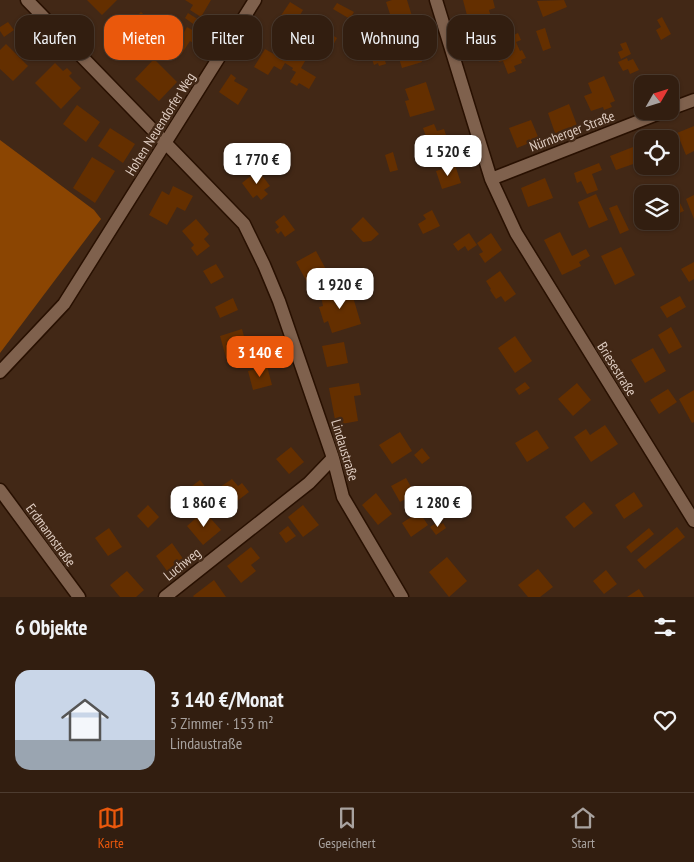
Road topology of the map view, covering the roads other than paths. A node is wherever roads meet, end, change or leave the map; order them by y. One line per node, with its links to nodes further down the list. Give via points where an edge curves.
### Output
1 (27, 0): 7 (street, Lindaustraße)
2 (255, 0): 7 (street, Hohen Neuendorfer Weg)
3 (436, 0): 8 (street, Briesestraße)
4 (694, 100): 5 (street)
5 (679, 106)
6 (642, 120): 8 (street, Nürnberger Straße)
7 (165, 144): 9 (street, Hohen Neuendorfer Weg, via 64,304); 10 (street, Lindaustraße, via 244,224 279,301)
8 (491, 179): 12 (street, Briesestraße, via 516,233)
9 (0, 372)
10 (333, 458): 14 (street, Luchweg, via 310,483); 15 (street, Lindaustraße, via 343,496)
11 (0, 490): 13 (street, Erdmannstraße)
12 (694, 520)
13 (79, 597)
14 (165, 597)
15 (402, 597)

